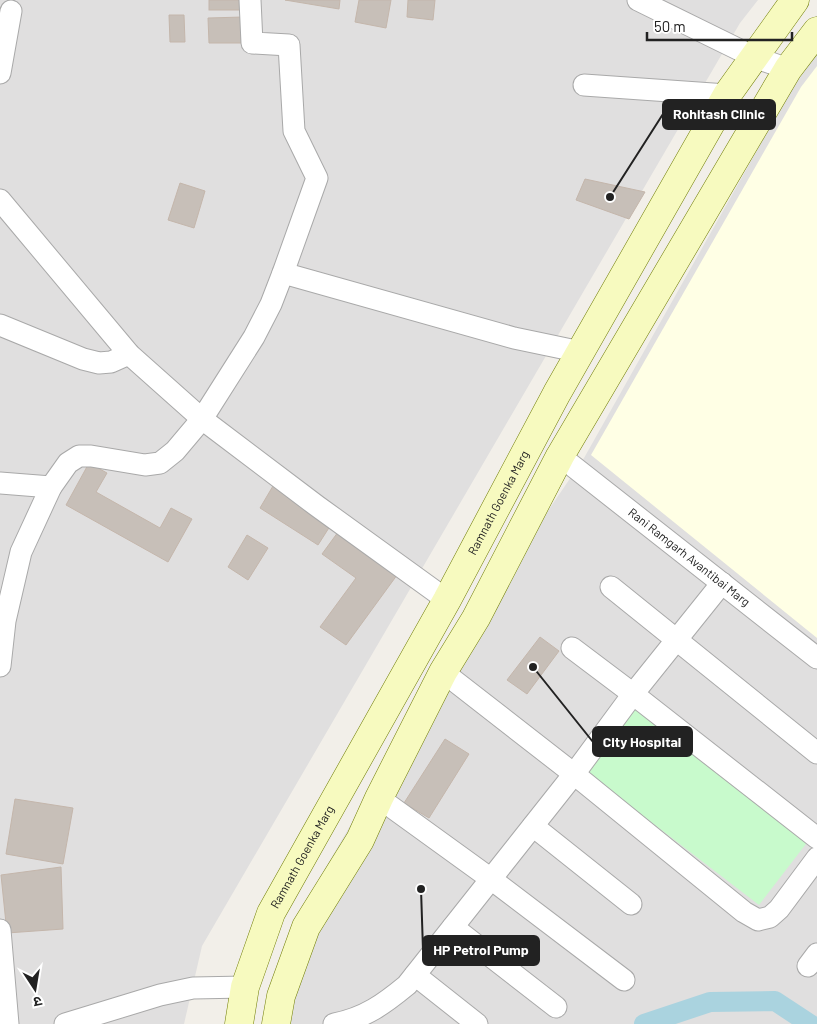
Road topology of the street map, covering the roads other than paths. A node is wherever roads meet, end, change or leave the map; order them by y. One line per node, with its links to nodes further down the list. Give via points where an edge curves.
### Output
1 (250, 0): 12 (street, via 252,43 290,45 294,131 317,178)
2 (638, 0): 6 (street)
3 (795, 0): 6 (street, Ramnath Goenka Marg)
4 (11, 11): 8 (street)
5 (817, 32): 7 (street)
6 (754, 56): 7 (street); 10 (street, Ramnath Goenka Marg)
7 (788, 69): 17 (street)
8 (0, 73)
9 (584, 85): 10 (street)
10 (727, 95): 14 (street, Ramnath Goenka Marg)
11 (0, 200): 15 (street)
12 (284, 273): 14 (street, via 514,338); 16 (street, via 254,337)
13 (0, 325): 15 (street, via 99,363)
14 (580, 352): 22 (street, Ramnath Goenka Marg)
15 (129, 354): 16 (street)
16 (202, 419): 19 (street, via 175,452 160,463 144,465 79,456 68,463); 22 (street)
17 (560, 456): 20 (street, Rani Ramgarh Avantibai Marg); 27 (street, via 476,618)
18 (0, 483): 19 (street)
19 (51, 487): 26 (street, via 21,552 5,621)
20 (722, 583): 23 (street); 25 (street, Rani Ramgarh Avantibai Marg)
21 (611, 587): 23 (street)
22 (447, 600): 32 (street, Ramnath Goenka Marg)
23 (677, 641): 28 (street); 29 (street)
24 (572, 648): 28 (street)
25 (817, 658)
26 (0, 666)
27 (443, 672): 30 (street); 31 (street)
28 (633, 694): 30 (street); 34 (street)
29 (817, 753)
30 (574, 774): 33 (street); 36 (street, via 758,920 770,917 779,909)
31 (378, 798): 35 (street); 37 (street)
32 (324, 820): 35 (street); 44 (street, Ramnath Goenka Marg, via 271,913)
33 (533, 826): 37 (street); 38 (street)
34 (817, 838)
35 (360, 840): 50 (street, via 306,927 281,996)
36 (817, 858)
37 (491, 879): 39 (street); 43 (street)
38 (631, 904)
39 (453, 927): 42 (street); 45 (street)
40 (0, 930): 41 (street)
41 (2, 973): 48 (street)
42 (415, 975): 51 (street, via 379,1007 348,1022); 52 (street)
43 (624, 980)
44 (246, 987): 46 (street, via 193,988 160,995); 49 (street, Ramnath Goenka Marg)
45 (556, 1007)
46 (121, 1016): 47 (street)
47 (72, 1023)
48 (8, 1024)
49 (239, 1024)
50 (276, 1024)
51 (334, 1024)
52 (476, 1024)

